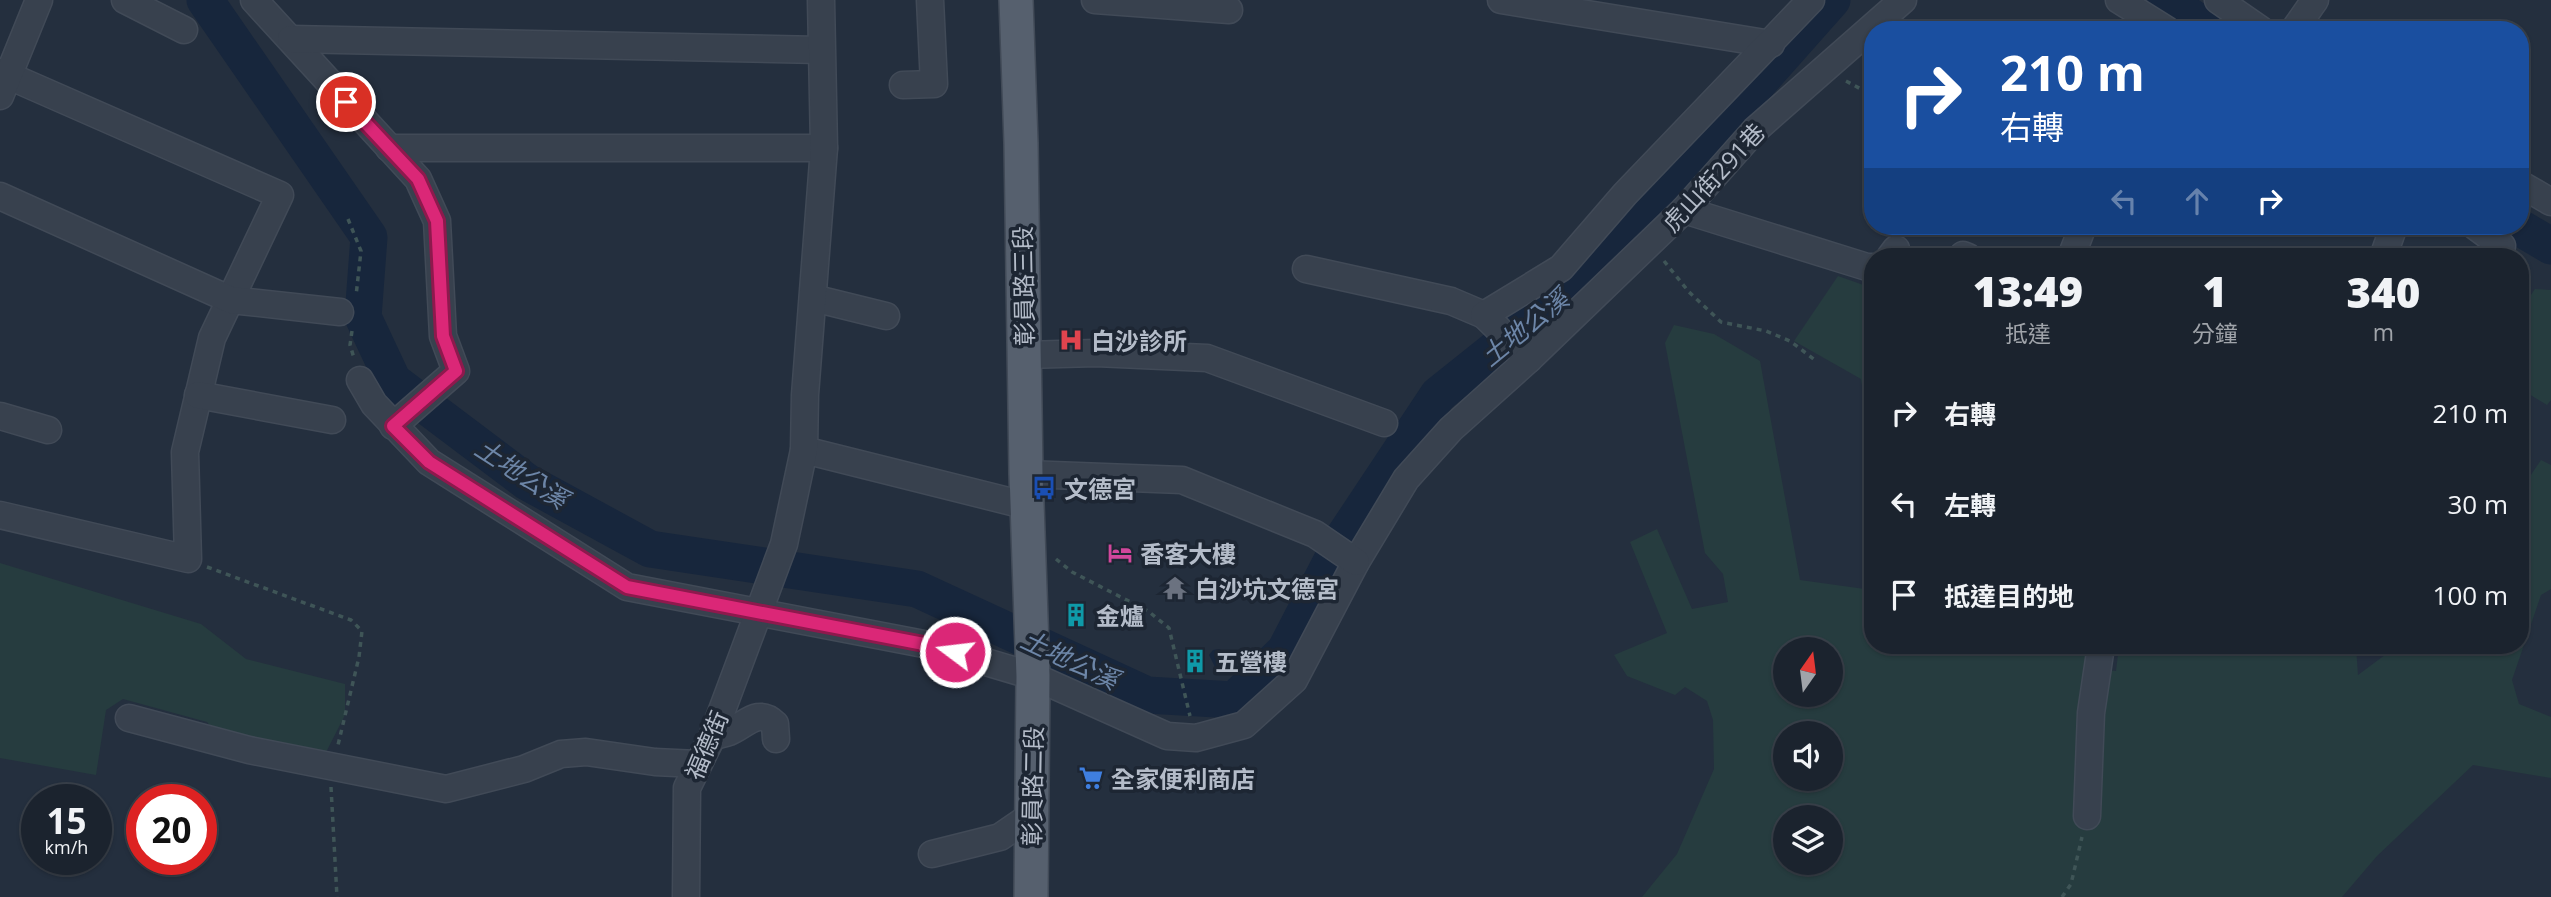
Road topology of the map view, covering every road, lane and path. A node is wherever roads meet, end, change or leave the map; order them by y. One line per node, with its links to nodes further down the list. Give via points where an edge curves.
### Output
1 (39, 0): 24 (street)
2 (125, 0): 19 (street)
3 (254, 0): 21 (street)
4 (821, 0): 23 (street, 福德街)
5 (930, 0): 25 (street, via 934,84)
6 (1016, 0): 42 (main road, 彰員路三段)
7 (1095, 0): 14 (street)
8 (1501, 0): 22 (street)
9 (1903, 0): 15 (street, 虎山街291巷)
10 (2119, 0): 16 (street)
11 (2218, 0): 17 (street)
12 (2315, 0): 18 (street)
13 (1805, 1): 22 (street)
14 (1229, 10)
15 (1879, 21)
16 (2150, 21)
17 (2248, 21)
18 (2300, 21)
19 (184, 30)
20 (1864, 34): 31 (street, 虎山街291巷, via 1755,130)
21 (291, 39): 23 (street); 26 (street)
22 (1771, 44): 41 (street, via 1625,194 1561,268)
23 (821, 50): 27 (street, 福德街)
24 (3, 81): 38 (street, via 281,195)
25 (903, 85)
26 (389, 148): 27 (street); 49 (street, via 418,179 437,221 443,336 456,371)
27 (824, 148): 37 (street, 福德街)
28 (2529, 189): 30 (street)
29 (0, 196): 38 (street)
30 (2551, 202)
31 (1684, 210): 33 (street, 虎山街291巷); 35 (street)
32 (2487, 235): 34 (street)
33 (1650, 243): 43 (street, 虎山街291巷); 44 (path, via 1689,292 1721,322 1766,331 1790,341)
34 (2502, 246)
35 (1864, 266)
36 (1306, 269): 41 (street, via 1451,301)
37 (813, 299): 40 (street); 52 (street, 福德街)
38 (230, 300): 39 (street); 46 (street, via 212,338)
39 (340, 313)
40 (887, 316)
41 (1489, 320): 43 (street)
42 (1025, 355): 50 (street, via 1208,358); 53 (main road, 彰員路三段)
43 (1525, 355): 57 (street, 虎山街291巷, via 1406,479)
44 (1815, 360)
45 (360, 380): 49 (street, 虎山街291巷, via 374,404)
46 (198, 395): 48 (street); 56 (street, via 185,452)
47 (0, 416): 51 (street)
48 (332, 420)
49 (398, 421): 59 (street, 虎山街291巷, via 429,462 627,587)
50 (1384, 423)
51 (48, 430)
52 (804, 450): 53 (street); 59 (street, 福德街, via 784,544)
53 (1027, 490): 55 (main road, 彰員路三段); 57 (street, via 1182,481 1315,534)
54 (0, 515): 56 (street)
55 (1029, 539): 58 (main road, 彰員路三段); 63 (path, via 1072,572 1148,611 1169,628)
56 (188, 559): 67 (path, via 351,620 362,631)
57 (1352, 559): 61 (street, 虎山街291巷, via 1294,680 1244,725 1196,738 1167,736)
58 (1030, 572): 61 (main road, 彰員路二段)
59 (759, 607): 61 (street, 虎山街291巷); 64 (street, 福德街)
60 (2100, 654): 69 (street, via 2091,713)
61 (1032, 666): 68 (main road, 彰員路二段)
62 (129, 718): 67 (street, via 249,750)
63 (1192, 724)
64 (712, 737): 65 (street, via 757,716 768,717 775,724); 66 (street, 福德街)
65 (776, 739)
66 (698, 764): 67 (street, via 586,752 561,754 524,769 446,789); 72 (street, 福德街, via 687,788)
67 (334, 765): 71 (path, via 330,792)
68 (1032, 815): 70 (street, via 1000,837); 73 (main road, 彰員路二段)
69 (2088, 816): 74 (path, via 2071,884)
70 (932, 854)
71 (337, 897)
72 (685, 897)
73 (1031, 897)
74 (2062, 897)

